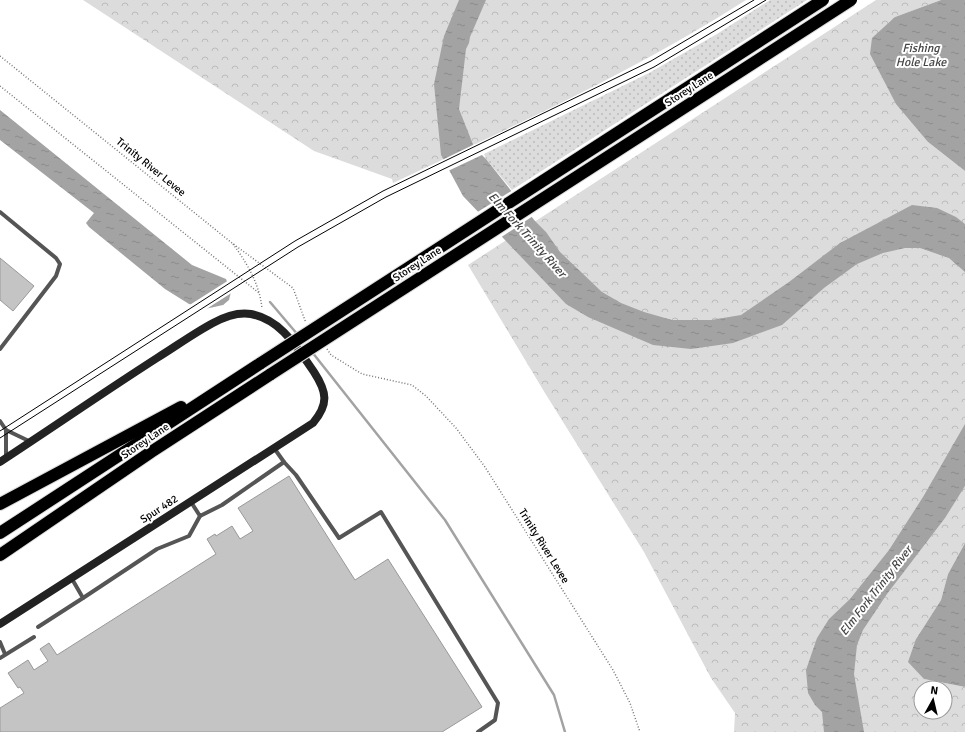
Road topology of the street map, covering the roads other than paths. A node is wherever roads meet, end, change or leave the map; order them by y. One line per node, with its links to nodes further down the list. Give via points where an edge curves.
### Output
1 (824, 0): 5 (highway, Storey Lane, bridge)
2 (851, 0): 16 (highway, Storey Lane, bridge, via 151,452)
3 (0, 212): 4 (lane, via 60,264 56,276)
4 (0, 349)
5 (227, 385): 13 (highway, via 152,422); 15 (highway, Storey Lane)
6 (0, 421): 7 (lane)
7 (6, 430): 8 (lane); 10 (lane)
8 (31, 442): 9 (main road, Spur 482, via 213,322 239,314 251,314 288,334 323,385 324,406 320,414 313,423); 10 (main road)
9 (274, 448): 11 (lane); 12 (main road, Spur 482)
10 (3, 460)
11 (284, 462): 14 (lane, via 222,505); 25 (lane, via 340,538 381,512 498,703 495,720)
12 (190, 502): 14 (lane); 17 (main road, Spur 482)
13 (0, 504)
14 (200, 516): 18 (lane, via 189,536 157,549)
15 (0, 533)
16 (0, 555)
17 (72, 579): 18 (lane); 19 (main road, Spur 482)
18 (83, 598): 20 (lane)
19 (0, 624)
20 (38, 627)
21 (34, 637): 23 (lane)
22 (0, 642): 23 (lane)
23 (5, 654): 24 (lane)
24 (0, 658)
25 (478, 732)

